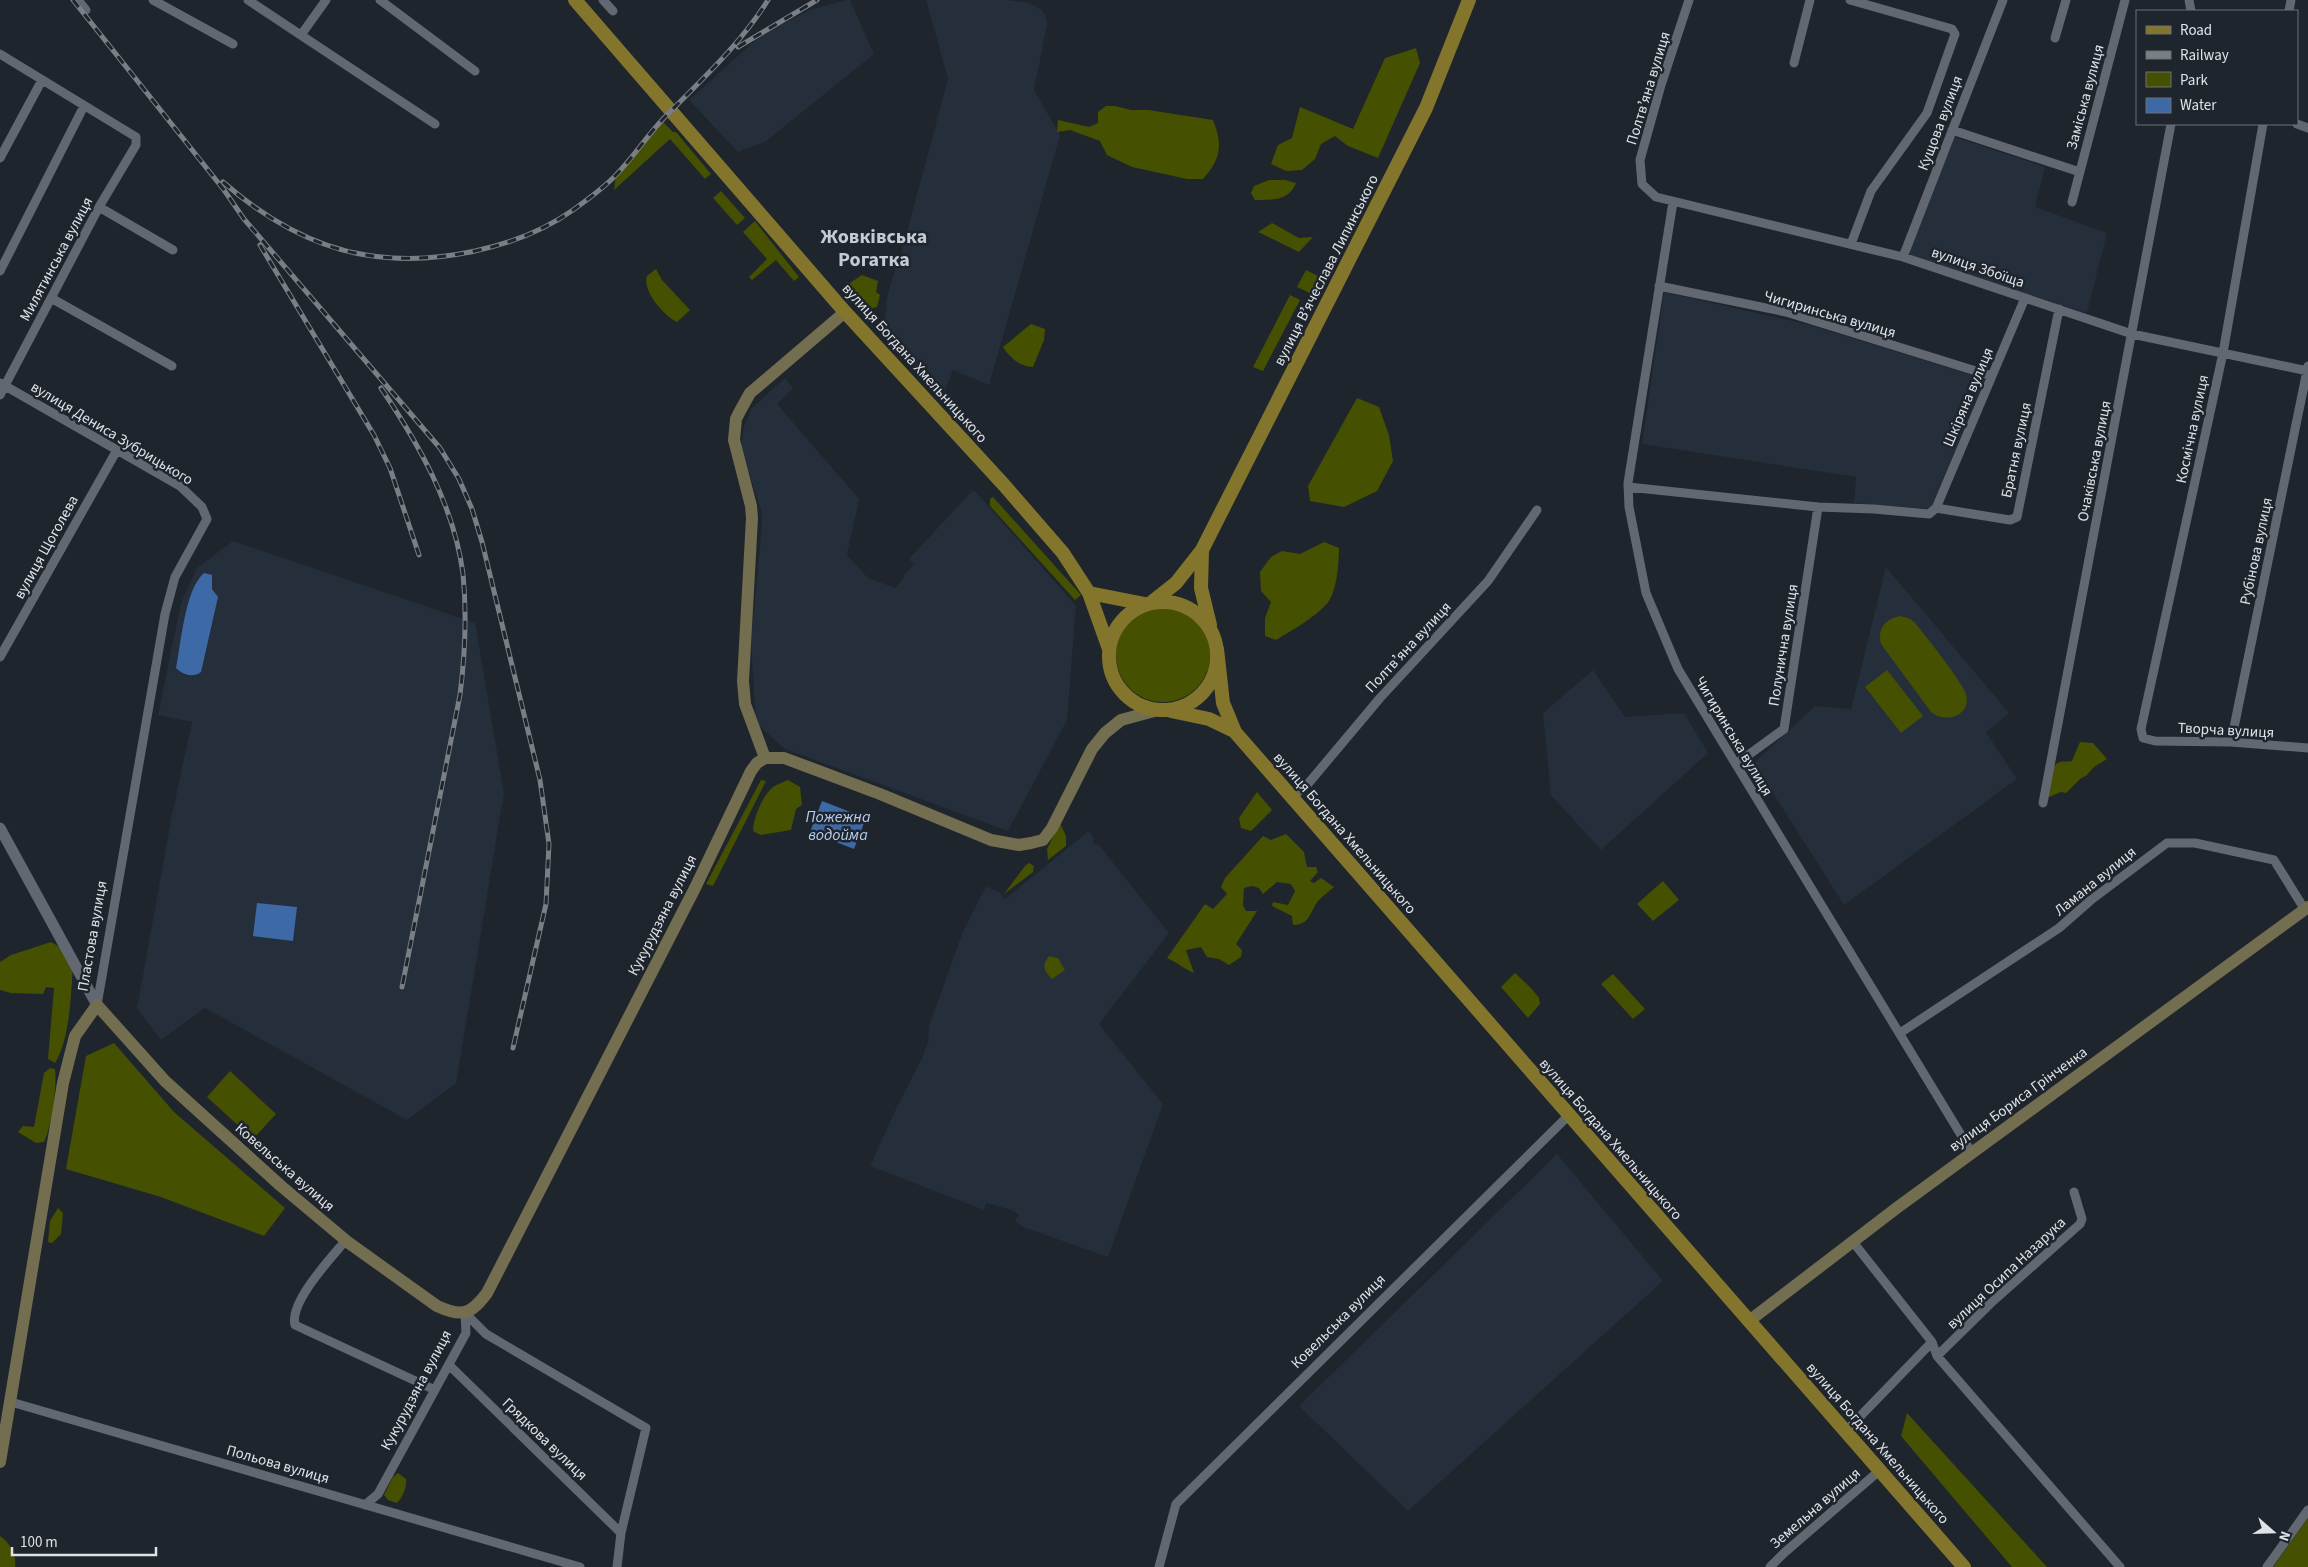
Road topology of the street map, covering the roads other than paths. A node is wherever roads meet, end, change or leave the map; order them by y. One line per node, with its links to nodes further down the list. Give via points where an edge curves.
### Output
1 (78, 0): 15 (street)
2 (153, 0): 19 (street)
3 (248, 0): 17 (street)
4 (326, 0): 17 (street)
5 (380, 0): 22 (street)
6 (575, 0): 43 (main road, вулиця Богдана Хмельницького)
7 (603, 0): 16 (street)
8 (1469, 0): 57 (main road, вулиця Вʼячеслава Липинського, via 1426,108)
9 (1689, 0): 31 (street, Полтвʼяна вулиця, via 1660,85 1640,160)
10 (1810, 0): 21 (street)
11 (1850, 0): 35 (street, via 1952,30 1955,34 1927,113 1871,191)
12 (2003, 0): 28 (street, Кущова вулиця)
13 (2066, 0): 18 (street)
14 (2125, 0): 30 (street, Заміська вулиця)
15 (86, 10)
16 (613, 11)
17 (300, 35): 25 (street)
18 (2055, 38)
19 (233, 44)
20 (0, 54): 23 (street)
21 (1794, 63)
22 (475, 70)
23 (42, 80): 24 (street); 29 (street)
24 (84, 106): 34 (street, Милятинська вулиця, via 136,137 136,145); 38 (street)
25 (435, 124)
26 (2171, 125): 44 (street, Очаківська вулиця)
27 (2263, 125): 45 (street, Космічна вулиця)
28 (1952, 130): 30 (street); 37 (street, Кущова вулиця)
29 (0, 158)
30 (2080, 172): 33 (street, Заміська вулиця)
31 (1642, 184): 32 (street, вулиця Збоїща, via 1656,197)
32 (1673, 202): 35 (street, вулиця Збоїща); 39 (street, Чигиринська вулиця)
33 (2072, 202)
34 (99, 207): 36 (street); 40 (street, Милятинська вулиця)
35 (1851, 244): 37 (street, вулиця Збоїща)
36 (172, 250)
37 (1903, 257): 41 (street, вулиця Збоїща)
38 (0, 271)
39 (1659, 286): 48 (street, Чигиринська вулиця, via 1786,312); 52 (street, Чигиринська вулиця)
40 (51, 298): 46 (street); 49 (street, Милятинська вулиця)
41 (2025, 298): 42 (street, вулиця Збоїща); 48 (street, Шкіряна вулиця)
42 (2059, 309): 44 (street, вулиця Збоїща); 55 (street, Братня вулиця, via 2016,517 2010,520)
43 (846, 312): 58 (main road, вулиця Богдана Хмельницького, via 1014,496 1063,553); 69 (main road, via 750,393 736,419 734,440 752,518 743,681 745,704)
44 (2132, 334): 45 (street, вулиця Збоїща); 72 (street, Очаківська вулиця)
45 (2223, 353): 47 (street, вулиця Збоїща); 66 (street, Космічна вулиця, via 2141,729)
46 (172, 366)
47 (2308, 369): 67 (street, Рубінова вулиця)
48 (1992, 376): 55 (street, Шкіряна вулиця)
49 (2, 384): 50 (street, Милятинська вулиця); 51 (street, вулиця Дениса Зубрицького)
50 (0, 395)
51 (117, 450): 53 (street, вулиця Дениса Зубрицького, via 180,486); 63 (street, вулиця Щоголева)
52 (1628, 488): 54 (street); 70 (street, Чигиринська вулиця, via 1646,593 1660,630 1678,670)
53 (202, 507): 75 (street, Пластова вулиця, via 207,519 175,577 165,614)
54 (1818, 507): 55 (street, via 1929,514); 70 (street, Полунична вулиця, via 1784,729)
55 (1936, 508)
56 (1537, 510): 71 (street, Полтвʼяна вулиця, via 1488,581 1380,698 1307,785)
57 (1202, 550): 59 (main road, вулиця Вʼячеслава Липинського, via 1176,583); 60 (main road, вулиця Вʼячеслава Липинського, via 1201,588)
58 (1089, 593): 59 (main road); 61 (main road, вулиця Богдана Хмельницького)
59 (1148, 603): 60 (main road, via 1176,602 1187,606 1197,612); 61 (main road, via 1124,617)
60 (1212, 631): 62 (main road)
61 (1109, 649): 64 (main road, via 1110,670 1123,693 1145,708)
62 (1217, 649): 64 (main road, via 1214,674 1201,695 1179,708); 65 (main road, вулиця Богдана Хмельницького, via 1223,703)
63 (0, 657)
64 (1163, 710): 65 (main road, вулиця Богдана Хмельницького, via 1208,719); 69 (main road, via 1121,720 1105,733 1092,749 1052,828 1043,840 1031,843 991,840 784,758)
65 (1234, 731): 71 (main road, вулиця Богдана Хмельницького)
66 (2143, 738): 67 (street, Творча вулиця)
67 (2231, 742): 68 (street, Творча вулиця)
68 (2308, 748)
69 (765, 758): 82 (main road, Кукурудзяна вулиця, via 751,772 487,1293 476,1307)
70 (1736, 764): 76 (street, Чигиринська вулиця)
71 (1292, 797): 77 (main road, вулиця Богдана Хмельницького)
72 (2043, 803)
73 (0, 828): 75 (street, Ковельська вулиця)
74 (2306, 909): 76 (street, Ламана вулиця, via 2274,860 2194,843 2167,843 2059,928); 78 (main road, вулиця Бориса Грінченка)
75 (97, 1006): 80 (main road, Ковельська вулиця, via 192,1107); 88 (main road, Пластова вулиця, via 75,1036 63,1083)
76 (1900, 1034): 78 (street, Чигиринська вулиця)
77 (1569, 1115): 83 (main road, вулиця Богдана Хмельницького); 98 (street, Ковельська вулиця, via 1176,1504)
78 (1972, 1153): 81 (main road, вулиця Бориса Грінченка)
79 (2074, 1192): 85 (street, вулиця Осипа Назарука, via 2082,1219 2080,1224)
80 (346, 1240): 82 (main road, Ковельська вулиця, via 437,1306 449,1312); 87 (street, via 308,1289 295,1314 295,1325)
81 (1853, 1242): 83 (main road, вулиця Бориса Грінченка); 84 (street, вулиця Осипа Назарука)
82 (465, 1313): 86 (street, Кукурудзяна вулиця, via 466,1333); 94 (street, via 486,1334 646,1428)
83 (1749, 1321): 89 (main road, вулиця Богдана Хмельницького)
84 (1932, 1342): 85 (street, вулиця Осипа Назарука); 89 (street)
85 (1937, 1356): 101 (street)
86 (449, 1365): 87 (street, Кукурудзяна вулиця); 94 (street, Грядкова вулиця)
87 (435, 1390): 92 (street, Кукурудзяна вулиця, via 378,1494)
88 (5, 1400): 90 (main road, Пластова вулиця); 92 (street, Польова вулиця)
89 (1846, 1432): 91 (main road, вулиця Богдана Хмельницького)
90 (0, 1462)
91 (1879, 1471): 99 (street, Земельна вулиця); 100 (main road, вулиця Богдана Хмельницького)
92 (364, 1505): 95 (street, Польова вулиця)
93 (2308, 1510): 102 (street)
94 (621, 1532): 97 (street)
95 (547, 1563): 96 (street, Польова вулиця)
96 (580, 1567)
97 (617, 1567)
98 (1159, 1567)
99 (1770, 1567)
100 (1964, 1567)
101 (2120, 1567)
102 (2267, 1567)

